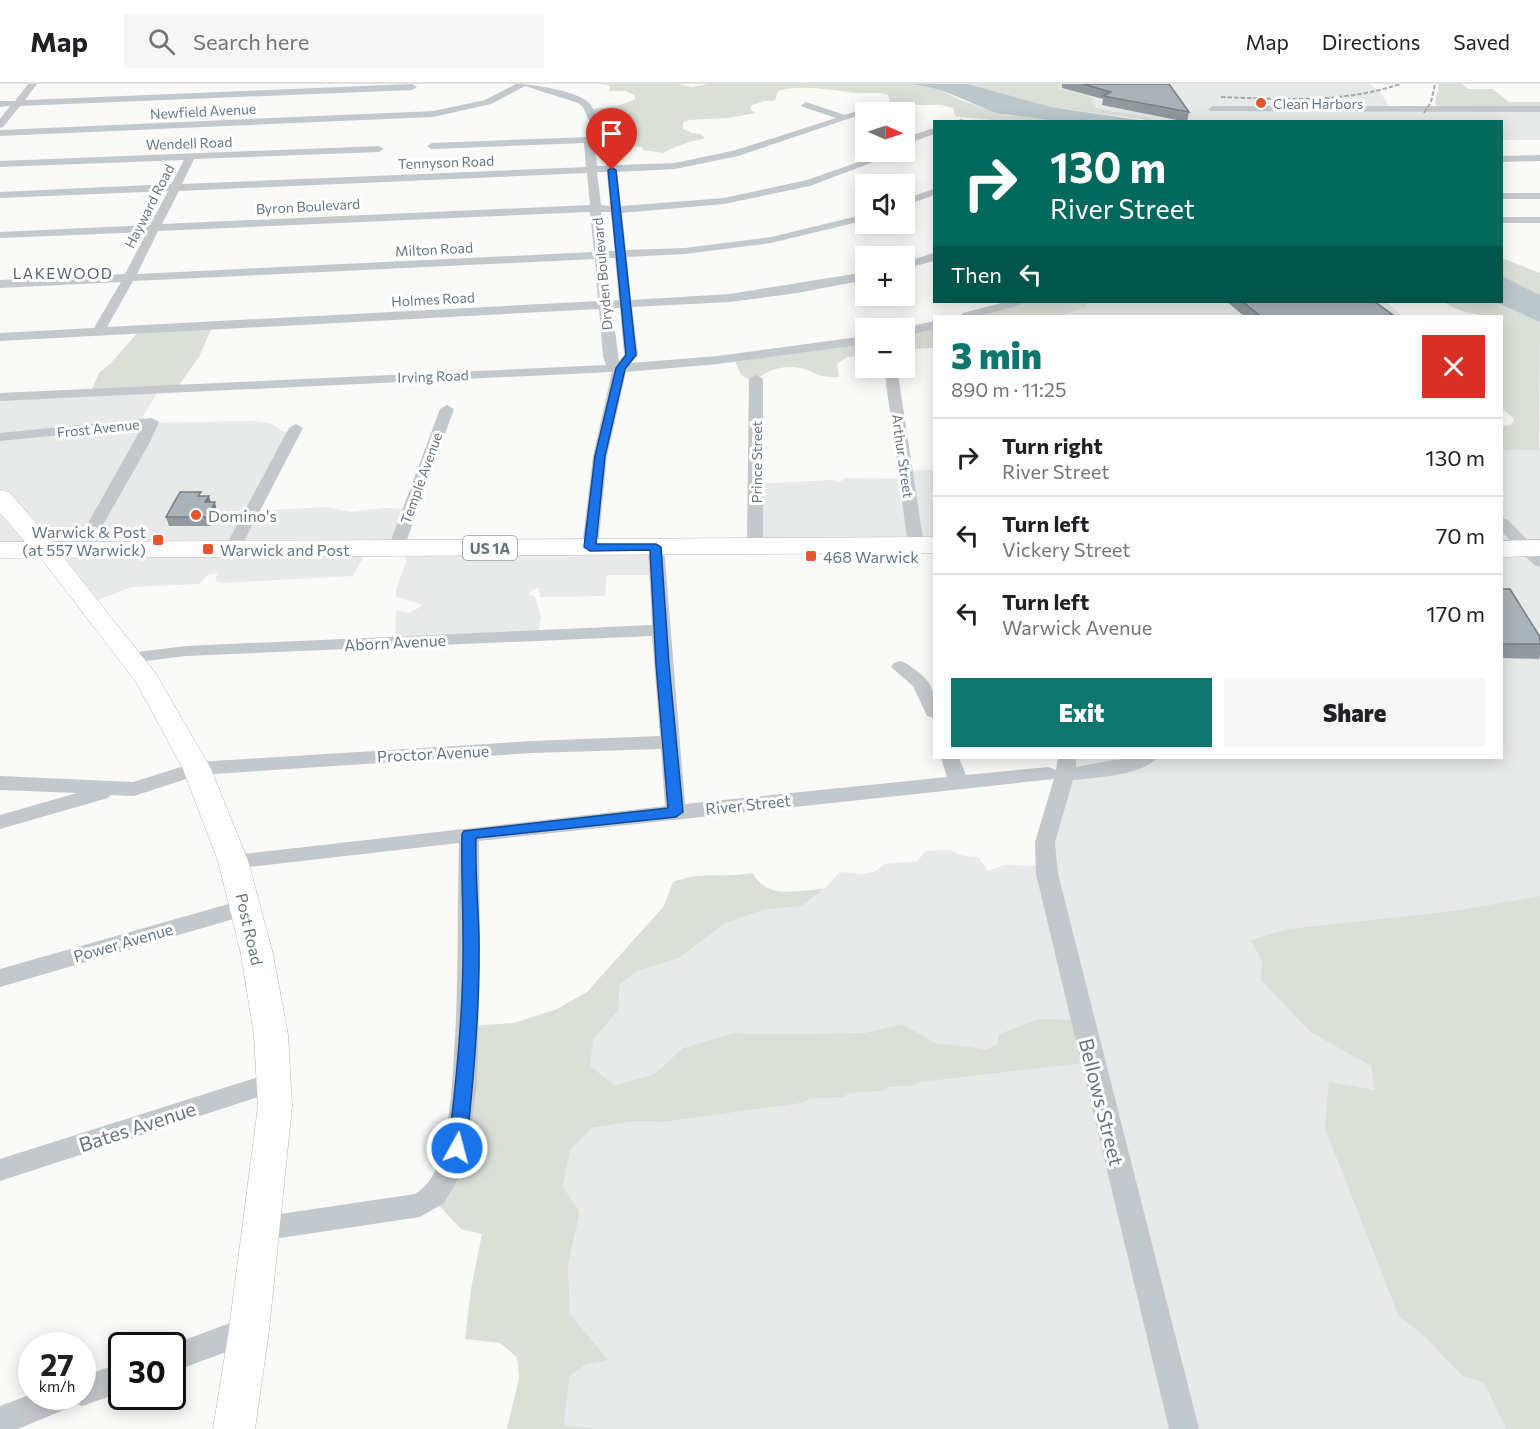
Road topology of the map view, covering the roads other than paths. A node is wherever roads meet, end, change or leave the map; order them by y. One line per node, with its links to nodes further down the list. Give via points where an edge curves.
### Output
1 (33, 84): 4 (street)
2 (525, 84): 10 (street, Newfield Avenue, via 472,107); 12 (street, via 581,101)
3 (411, 92): 4 (street); 10 (street)
4 (18, 103): 5 (street); 13 (street)
5 (0, 104)
6 (806, 105): 11 (street)
7 (1213, 109): 8 (street)
8 (1540, 109)
9 (855, 113): 11 (street, Tennyson Road)
10 (407, 115): 15 (street, Newfield Avenue)
11 (843, 117): 29 (street, Tennyson Road, via 697,163)
12 (594, 123)
13 (0, 124)
14 (933, 131): 17 (street)
15 (0, 133)
16 (933, 137): 18 (street)
17 (915, 138)
18 (915, 144)
19 (432, 146): 30 (street, Dryden Boulevard, via 589,140)
20 (379, 149): 22 (street, Wendell Road)
21 (610, 150): 29 (street, Dryden Boulevard)
22 (191, 156): 27 (street, Wendell Road); 31 (street, Hayward Road)
23 (1540, 158): 24 (street)
24 (1503, 159)
25 (857, 162): 28 (street, Byron Boulevard)
26 (860, 162): 28 (street, Byron Boulevard)
27 (0, 164)
28 (853, 164): 38 (street, Byron Boulevard, via 810,183 724,201)
29 (612, 170): 30 (street, Tennyson Road); 38 (street, Dryden Boulevard)
30 (593, 171): 31 (street, Tennyson Road); 37 (street, Dryden Boulevard)
31 (173, 188): 33 (street, Tennyson Road); 42 (street, Hayward Road)
32 (933, 192): 36 (street)
33 (0, 195)
34 (1503, 196): 35 (street)
35 (1540, 196)
36 (915, 199)
37 (596, 208): 38 (street, Byron Boulevard); 42 (street, Byron Boulevard); 45 (street, Dryden Boulevard)
38 (617, 208): 44 (street, Dryden Boulevard)
39 (855, 220): 44 (street, Milton Road, via 730,246)
40 (1503, 220): 41 (street)
41 (1540, 220)
42 (154, 228): 43 (street, Byron Boulevard); 48 (street, Hayward Road)
43 (0, 235)
44 (619, 254): 45 (street, Milton Road); 51 (street, Dryden Boulevard)
45 (600, 255): 48 (street, Milton Road); 53 (street, Dryden Boulevard)
46 (933, 257): 47 (street)
47 (915, 263)
48 (129, 278): 50 (street, Milton Road); 57 (street, Hayward Road)
49 (855, 278): 51 (street, Holmes Road, via 730,298)
50 (0, 284)
51 (627, 303): 53 (street, Holmes Road); 60 (street, Dryden Boulevard, via 631,355)
52 (1013, 303): 54 (street)
53 (603, 305): 57 (street, Holmes Road); 60 (street, Dryden Boulevard, via 609,356)
54 (971, 315)
55 (933, 325): 56 (street)
56 (915, 329)
57 (98, 332): 58 (street, Holmes Road)
58 (0, 337)
59 (855, 342): 60 (street, Irving Road, via 740,358)
60 (620, 368): 63 (street, Irving Road); 71 (street, Dryden Boulevard, via 600,456)
61 (892, 378): 70 (street, Arthur Street)
62 (756, 379): 69 (street, Prince Street)
63 (0, 397)
64 (447, 409): 73 (street, Temple Avenue)
65 (296, 428): 75 (street)
66 (0, 437): 68 (street, Frost Avenue, via 152,422)
67 (0, 498): 74 (main road, Post Road)
68 (95, 525)
69 (755, 545): 70 (main road, US 1A); 72 (main road, US 1A)
70 (925, 545)
71 (590, 547): 72 (main road, US 1A); 73 (main road, US 1A)
72 (656, 547): 77 (street)
73 (396, 548): 75 (main road, US 1A)
74 (45, 549): 75 (main road, US 1A); 76 (main road); 78 (main road, Post Road)
75 (232, 549)
76 (0, 550)
77 (660, 630): 78 (street, Aborn Avenue, via 186,651); 81 (street)
78 (130, 658): 84 (main road, Post Road, via 147,680)
79 (900, 667): 80 (street, via 921,683)
80 (933, 710)
81 (669, 742): 84 (street, Proctor Avenue); 89 (street)
82 (950, 759): 86 (street)
83 (1143, 759): 85 (street, River Street, via 1123,766)
84 (197, 769): 88 (street, Proctor Avenue, via 134,789); 92 (main road, Post Road)
85 (1060, 769): 86 (street, River Street); 103 (street, Bellows Street, via 1045,842 1047,874)
86 (958, 781): 89 (street, River Street)
87 (0, 783): 88 (street)
88 (118, 789): 90 (street)
89 (676, 812): 91 (street, River Street)
90 (0, 822)
91 (469, 834): 92 (street, River Street); 97 (street, via 471,936 465,1080 457,1148 447,1175 436,1195 420,1205)
92 (233, 861): 93 (main road, Post Road)
93 (246, 907): 94 (street, Power Avenue); 95 (main road, Post Road, via 271,1035)
94 (0, 978)
95 (274, 1082): 96 (street, Bates Avenue); 97 (main road, Post Road, via 275,1106)
96 (0, 1170)
97 (260, 1229): 98 (main road, Post Road)
98 (249, 1330): 99 (street); 102 (main road, Post Road)
99 (186, 1353)
100 (29, 1410): 101 (street)
101 (0, 1421)
102 (234, 1429)
103 (1184, 1429)

